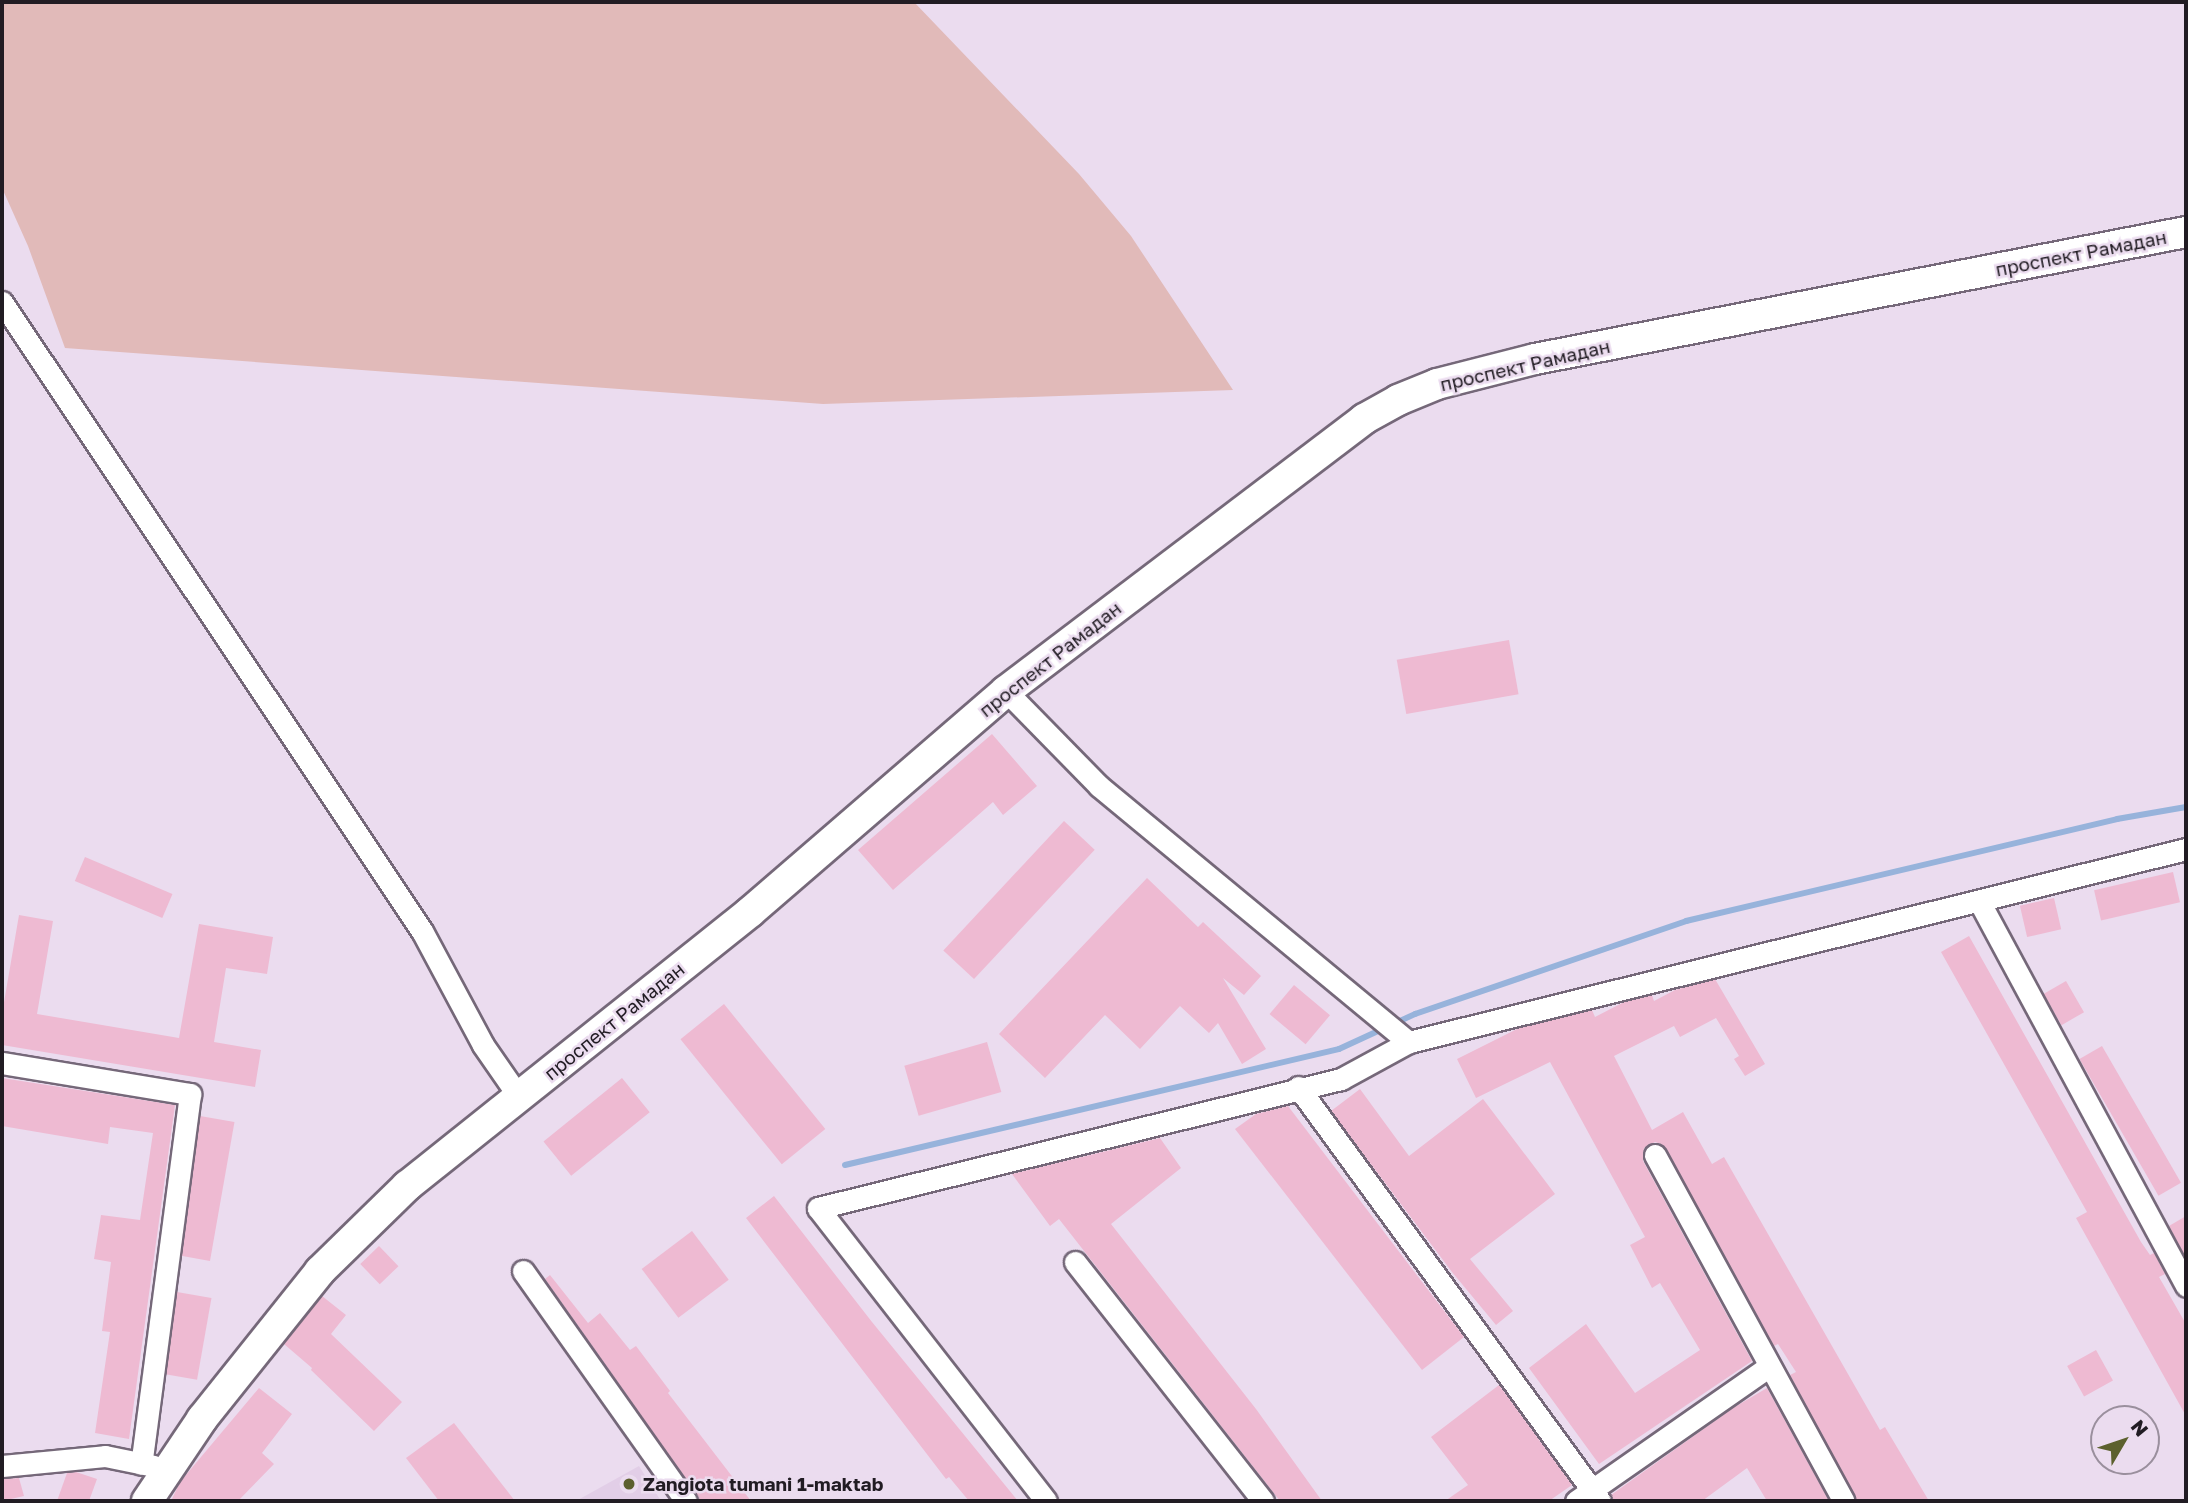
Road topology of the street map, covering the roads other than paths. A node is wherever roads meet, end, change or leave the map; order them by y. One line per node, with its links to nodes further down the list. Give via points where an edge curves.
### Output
1 (2186, 232): 3 (main road, проспект Рамадан, via 1560,354 1427,388 1364,419 1300,465)
2 (2, 302): 9 (street, via 422,931 483,1045)
3 (1006, 691): 6 (street, via 1099,786); 9 (main road, проспект Рамадан, via 750,912)
4 (2186, 849): 5 (street)
5 (1979, 901): 6 (street); 13 (street)
6 (1402, 1037): 8 (street, via 1341,1079)
7 (2, 1063): 16 (street, via 190,1094)
8 (1298, 1087): 17 (street); 20 (street, via 818,1208)
9 (519, 1097): 16 (main road, проспект Рамадан, via 407,1186 320,1271 232,1380)
10 (1655, 1155): 14 (street)
11 (1075, 1262): 21 (street)
12 (523, 1271): 19 (street)
13 (2186, 1286)
14 (1768, 1367): 17 (street); 22 (street)
15 (2, 1466): 16 (street, via 104,1456)
16 (154, 1466): 18 (main road, проспект Рамадан)
17 (1589, 1497)
18 (147, 1501)
19 (686, 1501)
20 (1046, 1501)
21 (1264, 1501)
22 (1844, 1501)

